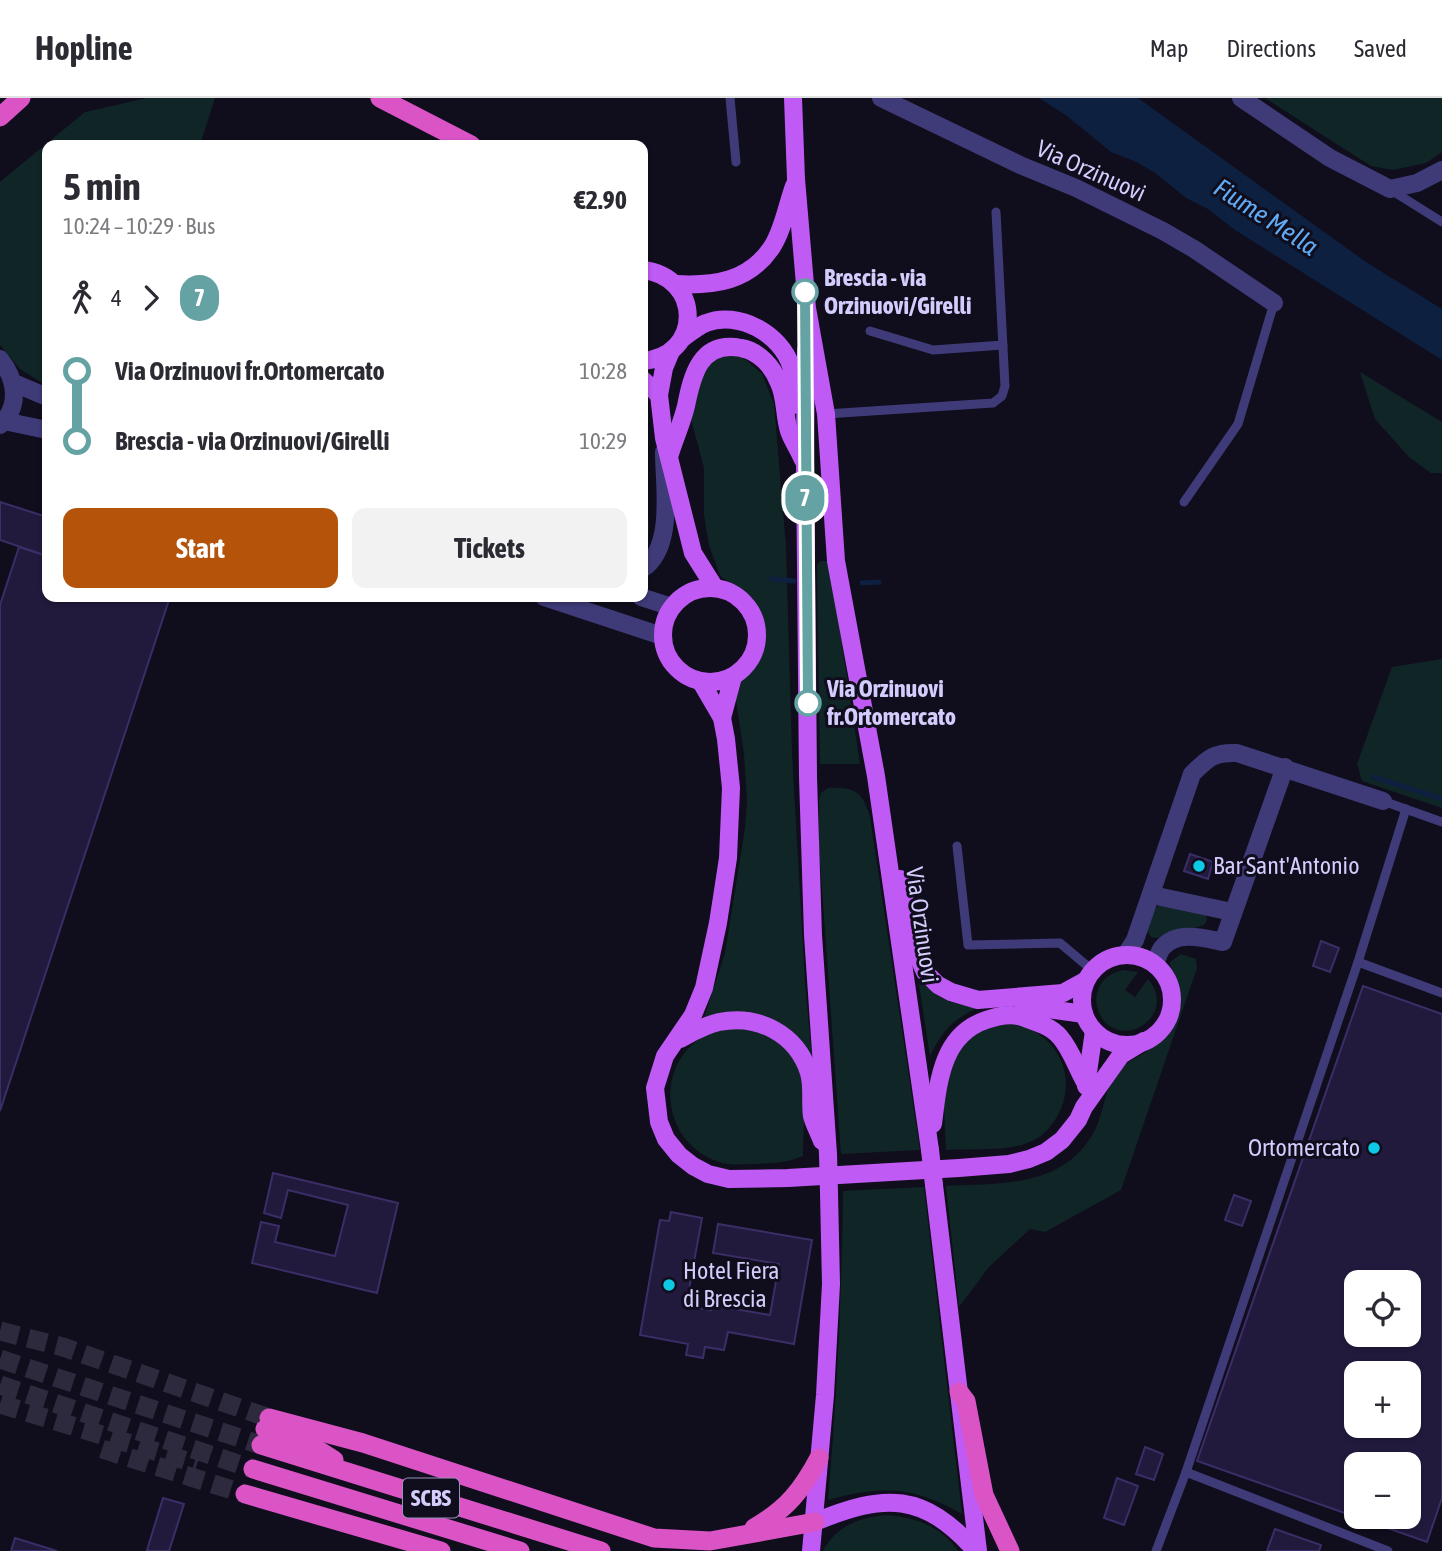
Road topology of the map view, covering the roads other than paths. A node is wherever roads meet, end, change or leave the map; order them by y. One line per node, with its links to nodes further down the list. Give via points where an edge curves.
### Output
1 (3, 98): 8 (highway)
2 (21, 98): 9 (highway)
3 (380, 98): 10 (highway)
4 (730, 98): 11 (lane)
5 (793, 98): 13 (main road, Via Orzinuovi)
6 (881, 98): 19 (street, Via Orzinuovi, via 1163,232)
7 (1241, 98): 14 (street, via 1330,158)
8 (0, 103)
9 (0, 117)
10 (461, 140)
11 (736, 162)
12 (1442, 170): 14 (street, via 1417,183)
13 (796, 179): 18 (main road, via 772,247 756,265 720,283); 20 (main road, Via Orzinuovi)
14 (1390, 189): 16 (lane)
15 (996, 212): 23 (lane)
16 (1442, 222)
17 (648, 270): 18 (main road)
18 (676, 284): 22 (main road, via 688,309 688,324)
19 (1274, 303): 36 (lane, via 1238,424)
20 (807, 309): 30 (main road, Via Orzinuovi); 35 (main road, Via Orzinuovi)
21 (870, 331): 23 (lane, via 933,350)
22 (677, 344): 25 (main road, via 658,359); 29 (main road, via 664,368); 35 (main road, via 705,323 722,319 741,321 772,339 791,368 796,431)
23 (1003, 345): 30 (lane, via 1005,386 993,403)
24 (0, 359): 26 (street)
25 (648, 360)
26 (14, 383): 28 (street); 31 (street, via 13,403)
27 (648, 385): 29 (main road)
28 (42, 395)
29 (659, 395): 33 (main road)
30 (826, 414): 52 (main road, Via Orzinuovi, via 836,561)
31 (2, 423): 32 (street)
32 (42, 429)
33 (664, 438): 34 (main road); 38 (street, via 663,540)
34 (669, 457): 35 (main road, via 696,369 713,351 737,347 750,350 772,368 784,398 788,430); 37 (main road)
35 (805, 463): 68 (main road, Via Orzinuovi, via 813,935)
36 (1184, 502)
37 (693, 553): 39 (main road); 41 (main road)
38 (648, 564)
39 (715, 588): 41 (main road, via 694,591); 44 (main road, via 739,598 754,619 752,658)
40 (648, 598): 41 (street)
41 (678, 601): 43 (main road, via 665,620)
42 (559, 602): 43 (street)
43 (662, 636): 45 (main road, via 677,669)
44 (733, 677): 45 (main road); 46 (main road)
45 (701, 682): 46 (main road)
46 (722, 718): 63 (main road, via 731,788 728,858 704,988)
47 (1285, 767): 48 (street); 53 (street, via 1237,753 1221,752 1208,758 1192,774); 54 (street)
48 (1383, 801): 49 (lane)
49 (1406, 809): 50 (lane); 56 (lane)
50 (1442, 822)
51 (957, 846): 58 (lane, via 968,945 1060,943)
52 (887, 851): 58 (main road, via 903,885 917,954 938,985 978,1000 1063,993); 67 (main road, Via Orzinuovi)
53 (1152, 895): 54 (street); 55 (street)
54 (1233, 912): 57 (street, via 1223,942 1177,939 1163,947)
55 (1126, 954): 57 (main road); 58 (main road, via 1106,959)
56 (1358, 962): 59 (lane); 71 (lane)
57 (1155, 964): 64 (main road, via 1168,982 1171,1007 1164,1025)
58 (1089, 976): 60 (main road, via 1081,1000)
59 (1442, 993)
60 (1084, 1014): 61 (main road, via 1048,1009); 62 (main road)
61 (1015, 1015): 65 (main road, via 1058,1035); 67 (main road, via 976,1023 953,1045 939,1079)
62 (1094, 1031): 64 (main road, via 1116,1044); 65 (main road)
63 (678, 1040): 66 (main road, via 658,1072 659,1122 679,1155 708,1174 729,1179 1009,1164 1045,1152 1062,1140); 68 (main road, via 705,1026 738,1020 754,1021 782,1035 804,1059 810,1076 812,1118)
64 (1144, 1041): 66 (main road, via 1121,1055)
65 (1086, 1084): 66 (main road)
66 (1084, 1107)
67 (930, 1147): 69 (main road, Via Orzinuovi, bridge)
68 (828, 1154): 70 (main road, Via Orzinuovi, bridge, via 831,1284)
69 (959, 1392): 78 (main road, Via Orzinuovi); 79 (highway, via 966,1401 984,1495)
70 (820, 1458): 72 (main road, Via Orzinuovi); 73 (highway, via 774,1517)
71 (1186, 1472): 80 (lane); 81 (lane)
72 (815, 1522): 73 (highway); 77 (main road, Via Orzinuovi); 78 (main road, Via Orzinuovi, via 861,1505 900,1503 938,1516)
73 (738, 1537): 76 (highway, SCBS, via 710,1541 654,1538 363,1443 265,1430 312,1446 362,1476)
74 (442, 1551): 75 (highway, SCBS, via 249,1481 358,1501)
75 (520, 1551)
76 (601, 1551)
77 (811, 1551)
78 (977, 1551)
79 (1010, 1551)
80 (1156, 1551)
81 (1388, 1551)

